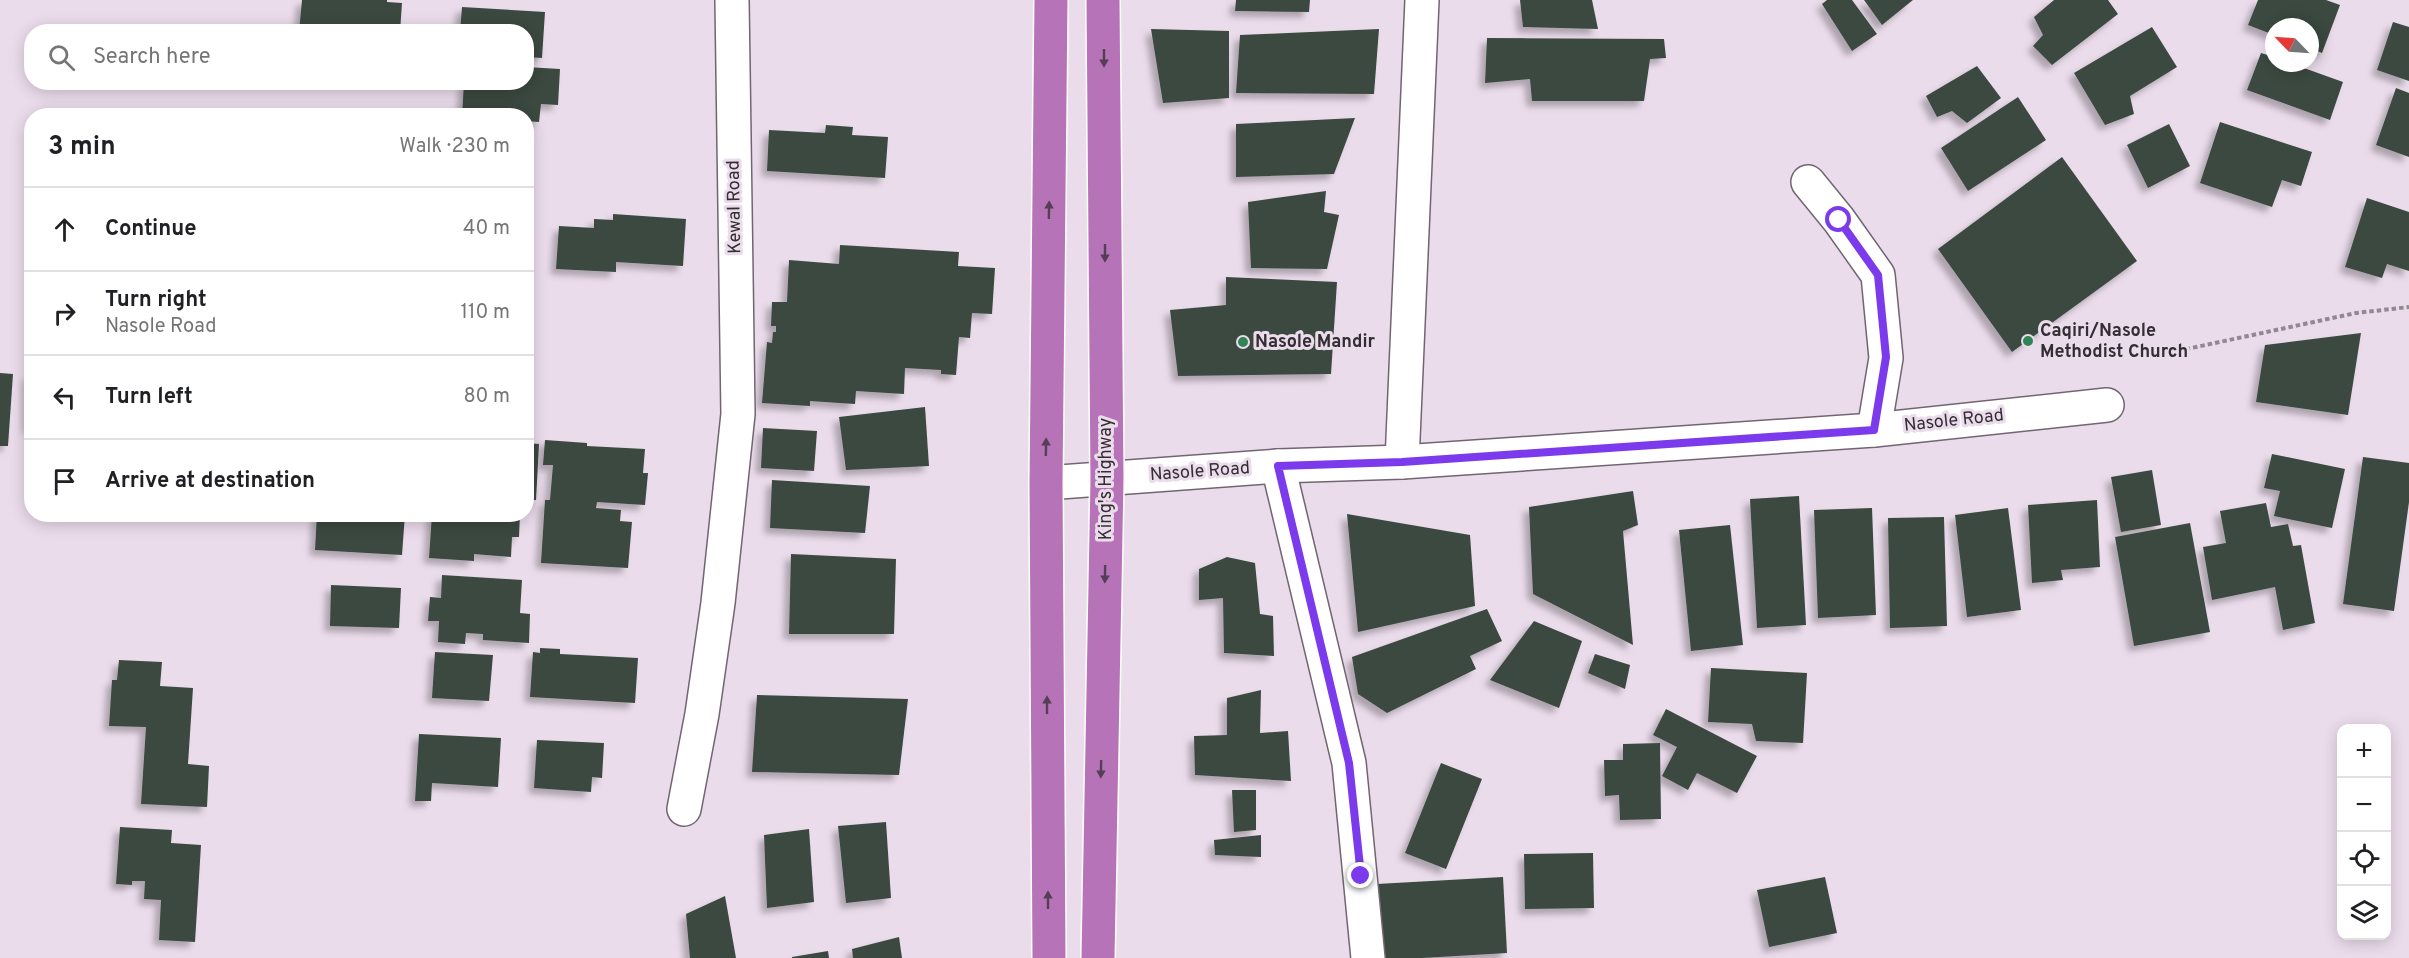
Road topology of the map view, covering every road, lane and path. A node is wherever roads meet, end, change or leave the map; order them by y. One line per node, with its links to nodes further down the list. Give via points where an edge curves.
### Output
1 (732, 0): 14 (street, Kewal Road, via 738,414 718,603)
2 (1051, 0): 13 (highway, one-way to 2)
3 (1103, 0): 12 (highway, King's Highway, one-way to 12)
4 (1422, 0): 10 (street)
5 (1808, 182): 9 (street, via 1878,275 1886,357)
6 (2409, 307): 7 (path, via 2355,313)
7 (2149, 357)
8 (2107, 405): 9 (street, Nasole Road)
9 (1874, 430): 10 (street, Nasole Road)
10 (1402, 462): 11 (street, Nasole Road)
11 (1278, 466): 12 (street, Nasole Road); 17 (street, via 1349,763)
12 (1107, 479): 13 (street, Nasole Road); 16 (highway, King's Highway, one-way to 16)
13 (1046, 483): 15 (highway, one-way to 13)
14 (684, 809)
15 (1049, 958)
16 (1098, 958)
17 (1368, 958)

